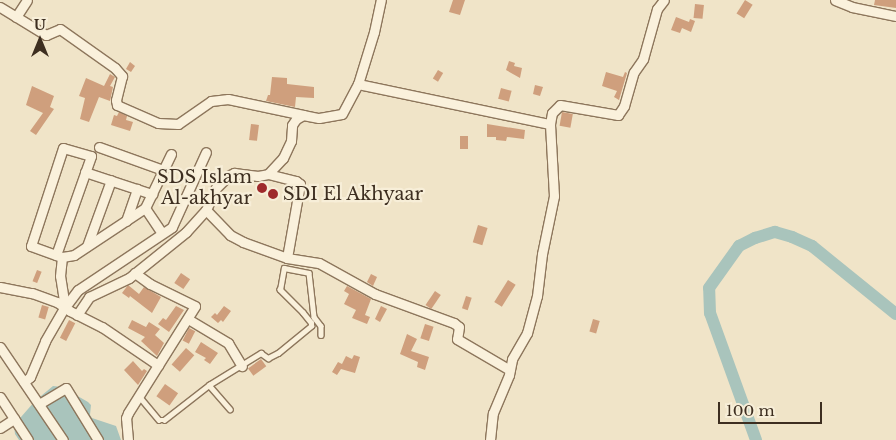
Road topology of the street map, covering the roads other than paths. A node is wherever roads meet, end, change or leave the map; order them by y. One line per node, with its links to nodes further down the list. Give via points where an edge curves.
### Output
1 (27, 0): 7 (street)
2 (381, 0): 8 (street)
3 (664, 0): 10 (street, via 657,9 643,59 633,75 621,113 614,116 560,105 552,113)
4 (835, 0): 6 (street)
5 (0, 7): 7 (street)
6 (896, 16)
7 (16, 17): 9 (street, via 47,35 60,29 115,68 122,76 116,104 158,123 178,124 211,101 228,99)
8 (358, 84): 9 (street, via 342,114 319,118); 10 (street)
9 (303, 115): 16 (street, via 292,125 291,141)
10 (550, 124): 36 (street, via 555,186 552,209 528,333 512,359)
11 (99, 148): 14 (street)
12 (206, 152): 23 (street, via 172,227)
13 (171, 154): 14 (street)
14 (163, 170): 19 (street)
15 (85, 172): 17 (street); 25 (street); 25 (street, via 91,156 63,148 31,246)
16 (268, 174): 21 (street, via 234,173 228,176 216,188); 26 (street, via 296,180 300,184)
17 (110, 180): 18 (street); 24 (street)
18 (137, 189): 19 (street); 22 (street)
19 (152, 194): 20 (street)
20 (145, 208): 22 (street); 23 (street)
21 (206, 210): 26 (street, via 230,235); 27 (street, via 186,232)
22 (126, 221): 24 (street)
23 (162, 233): 29 (street, via 78,290)
24 (87, 246): 25 (street, via 74,255)
25 (59, 256): 29 (street)
26 (287, 258): 36 (street, via 319,263 375,294 454,323 460,327 457,339)
27 (135, 273): 30 (street, via 89,297); 31 (street, via 150,284 193,304 195,308)
28 (0, 287): 29 (street, via 32,293)
29 (65, 307): 30 (street); 37 (street, via 45,341 30,377)
30 (77, 315): 34 (street, via 102,327)
31 (188, 319): 34 (street); 35 (street, via 228,343)
32 (321, 335): 35 (lane, via 321,326 314,317 310,273 284,268 280,290 311,326 268,358 261,353)
33 (0, 347): 37 (street)
34 (158, 365): 39 (street)
35 (242, 366): 38 (lane)
36 (510, 370): 49 (street, via 494,413)
37 (24, 382): 41 (street)
38 (209, 385): 39 (lane, via 164,420 159,420); 42 (lane)
39 (139, 396): 48 (street, via 126,418)
40 (0, 397): 43 (street)
41 (39, 404): 46 (street); 47 (street, via 66,388)
42 (230, 409)
43 (14, 419): 44 (street); 45 (street)
44 (0, 428)
45 (28, 440)
46 (63, 440)
47 (98, 440)
48 (128, 440)
49 (490, 440)

